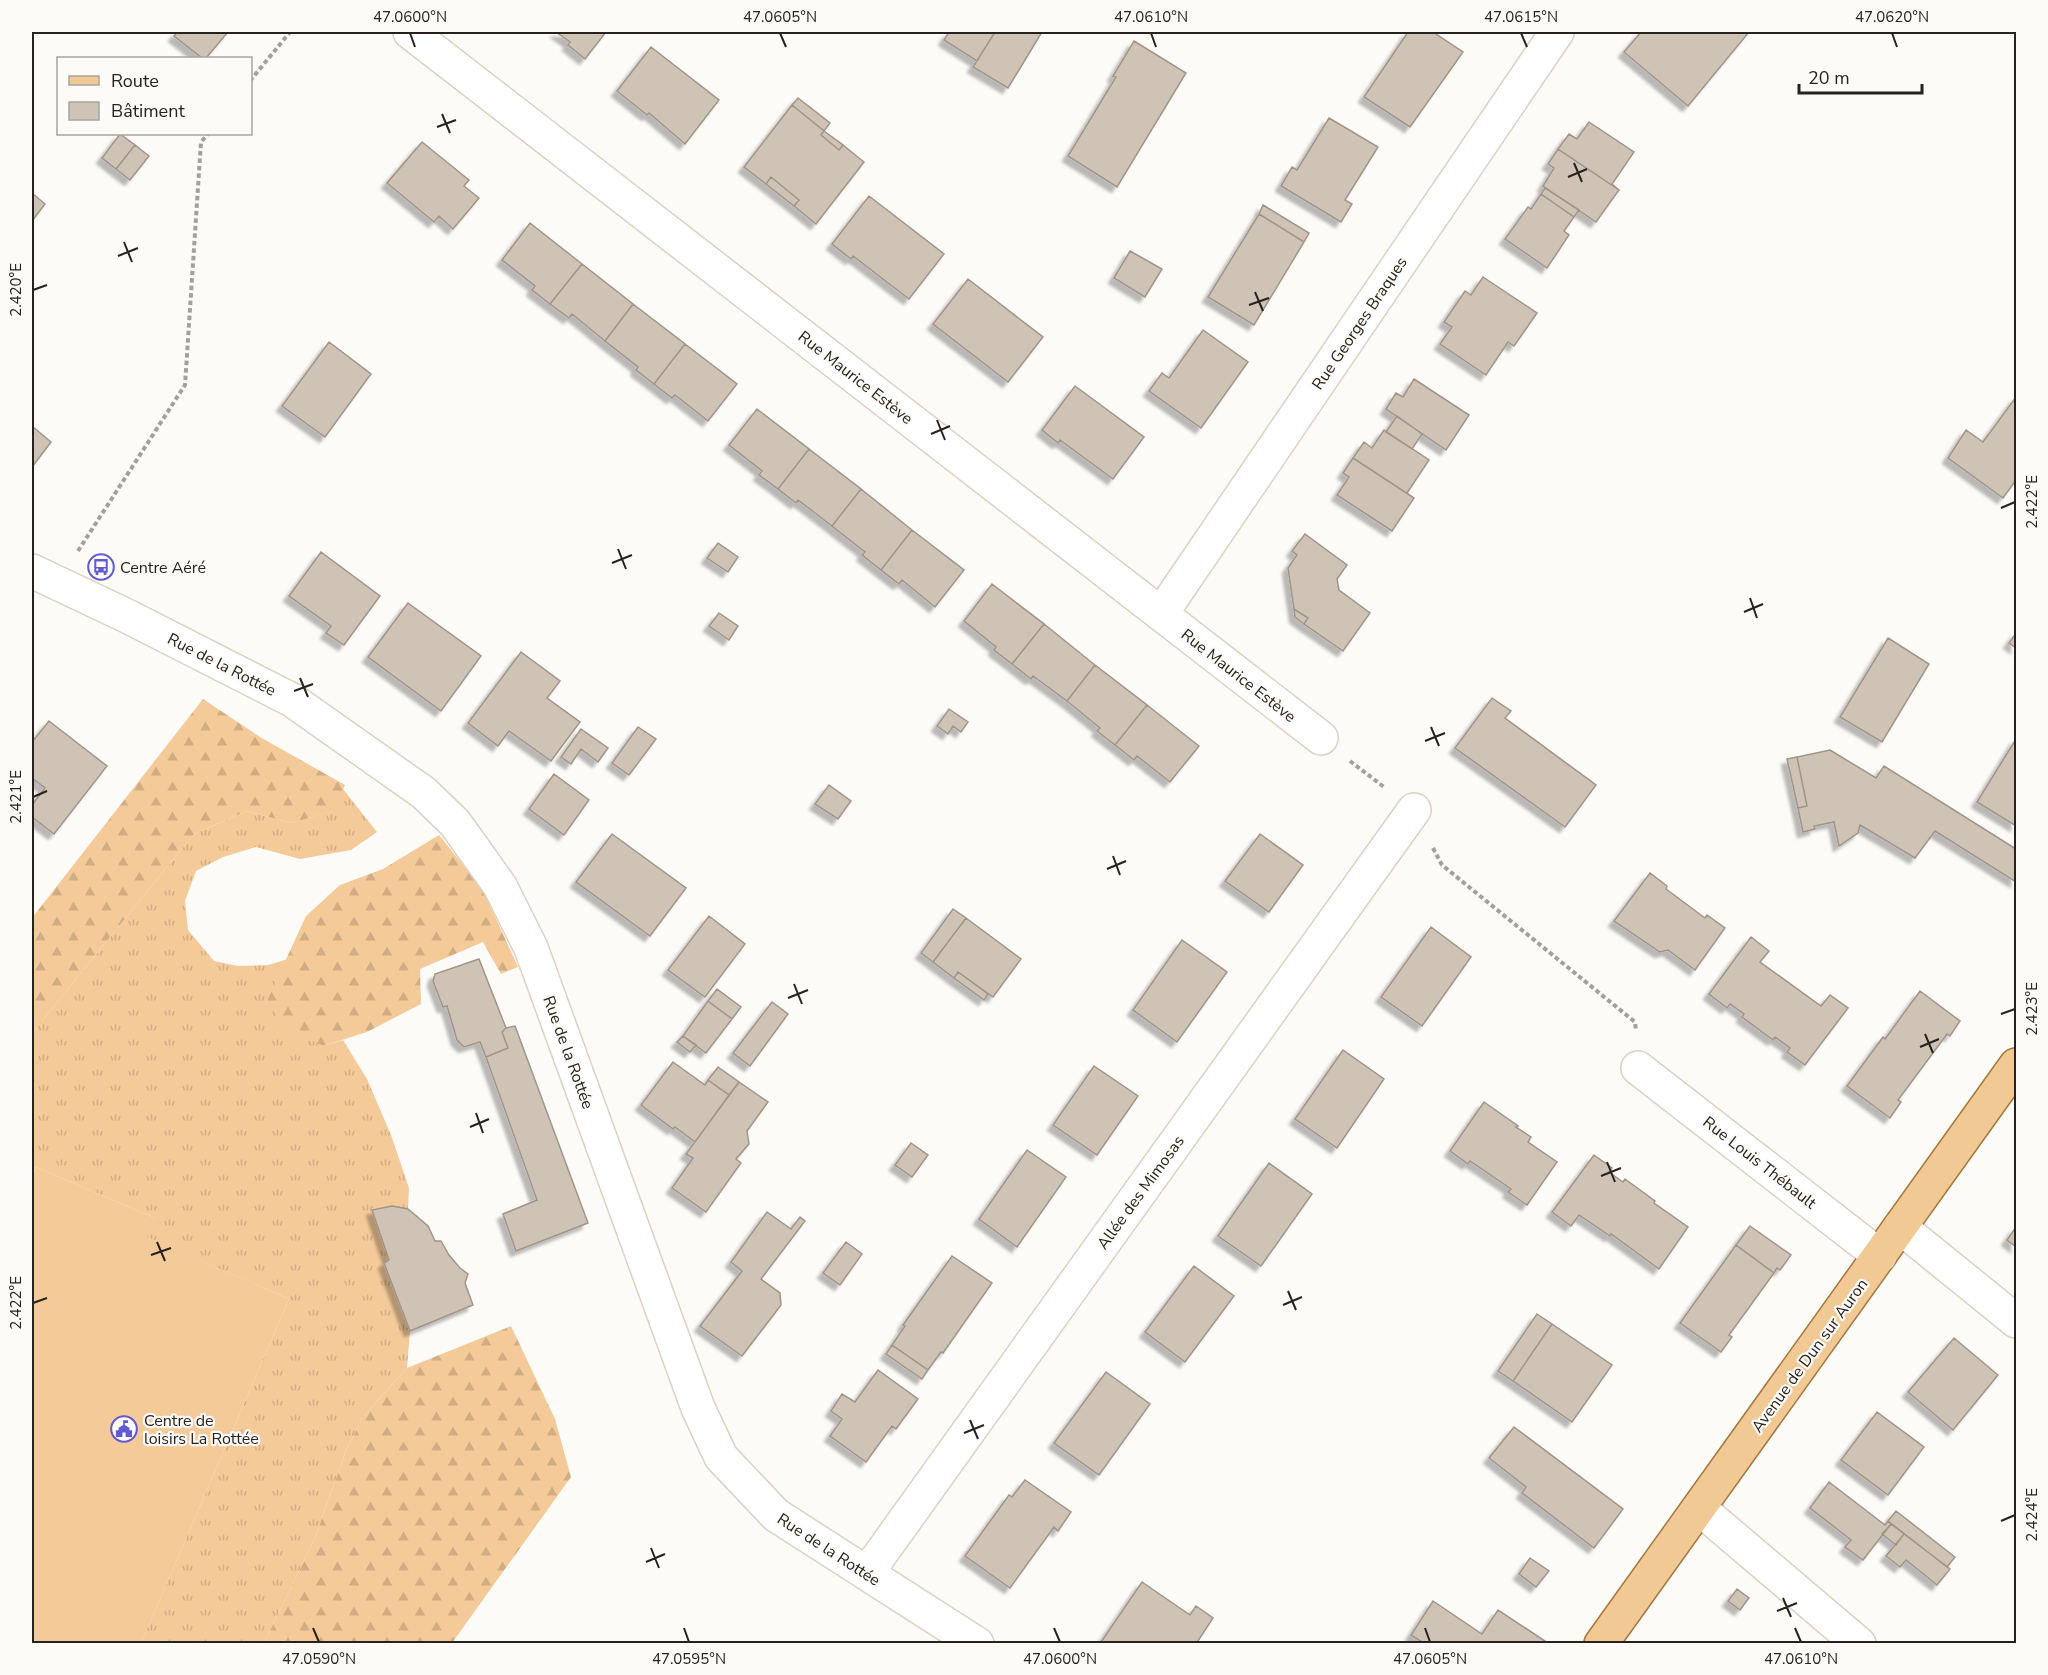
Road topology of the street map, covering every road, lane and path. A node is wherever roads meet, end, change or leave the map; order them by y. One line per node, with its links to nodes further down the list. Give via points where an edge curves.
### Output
1 (290, 32): 4 (path)
2 (410, 32): 7 (street, Rue Maurice Estève)
3 (1557, 32): 7 (street, Rue Georges Braques)
4 (252, 79)
5 (207, 135): 6 (path, via 201,142 185,385)
6 (44, 577): 16 (street, Rue de la Rottée, via 292,700 424,794 455,823 500,886 531,948 698,1408 721,1457 776,1515)
7 (1161, 614): 8 (street, Rue Maurice Estève)
8 (1321, 738): 9 (path)
9 (1414, 810): 11 (path, via 1442,865 1635,1022); 16 (street, Allée des Mimosas)
10 (2016, 1065): 12 (main road, Avenue de Dun sur Auron)
11 (1638, 1068): 13 (street, Rue Louis Thébault)
12 (1900, 1227): 13 (main road, Avenue de Dun sur Auron); 14 (street)
13 (1881, 1256): 15 (main road, Avenue de Dun sur Auron)
14 (2016, 1321)
15 (1699, 1508): 18 (main road, Avenue de Dun sur Auron); 19 (street)
16 (867, 1573): 17 (street, Rue de la Rottée)
17 (978, 1644)
18 (1602, 1644)
19 (1859, 1644)

